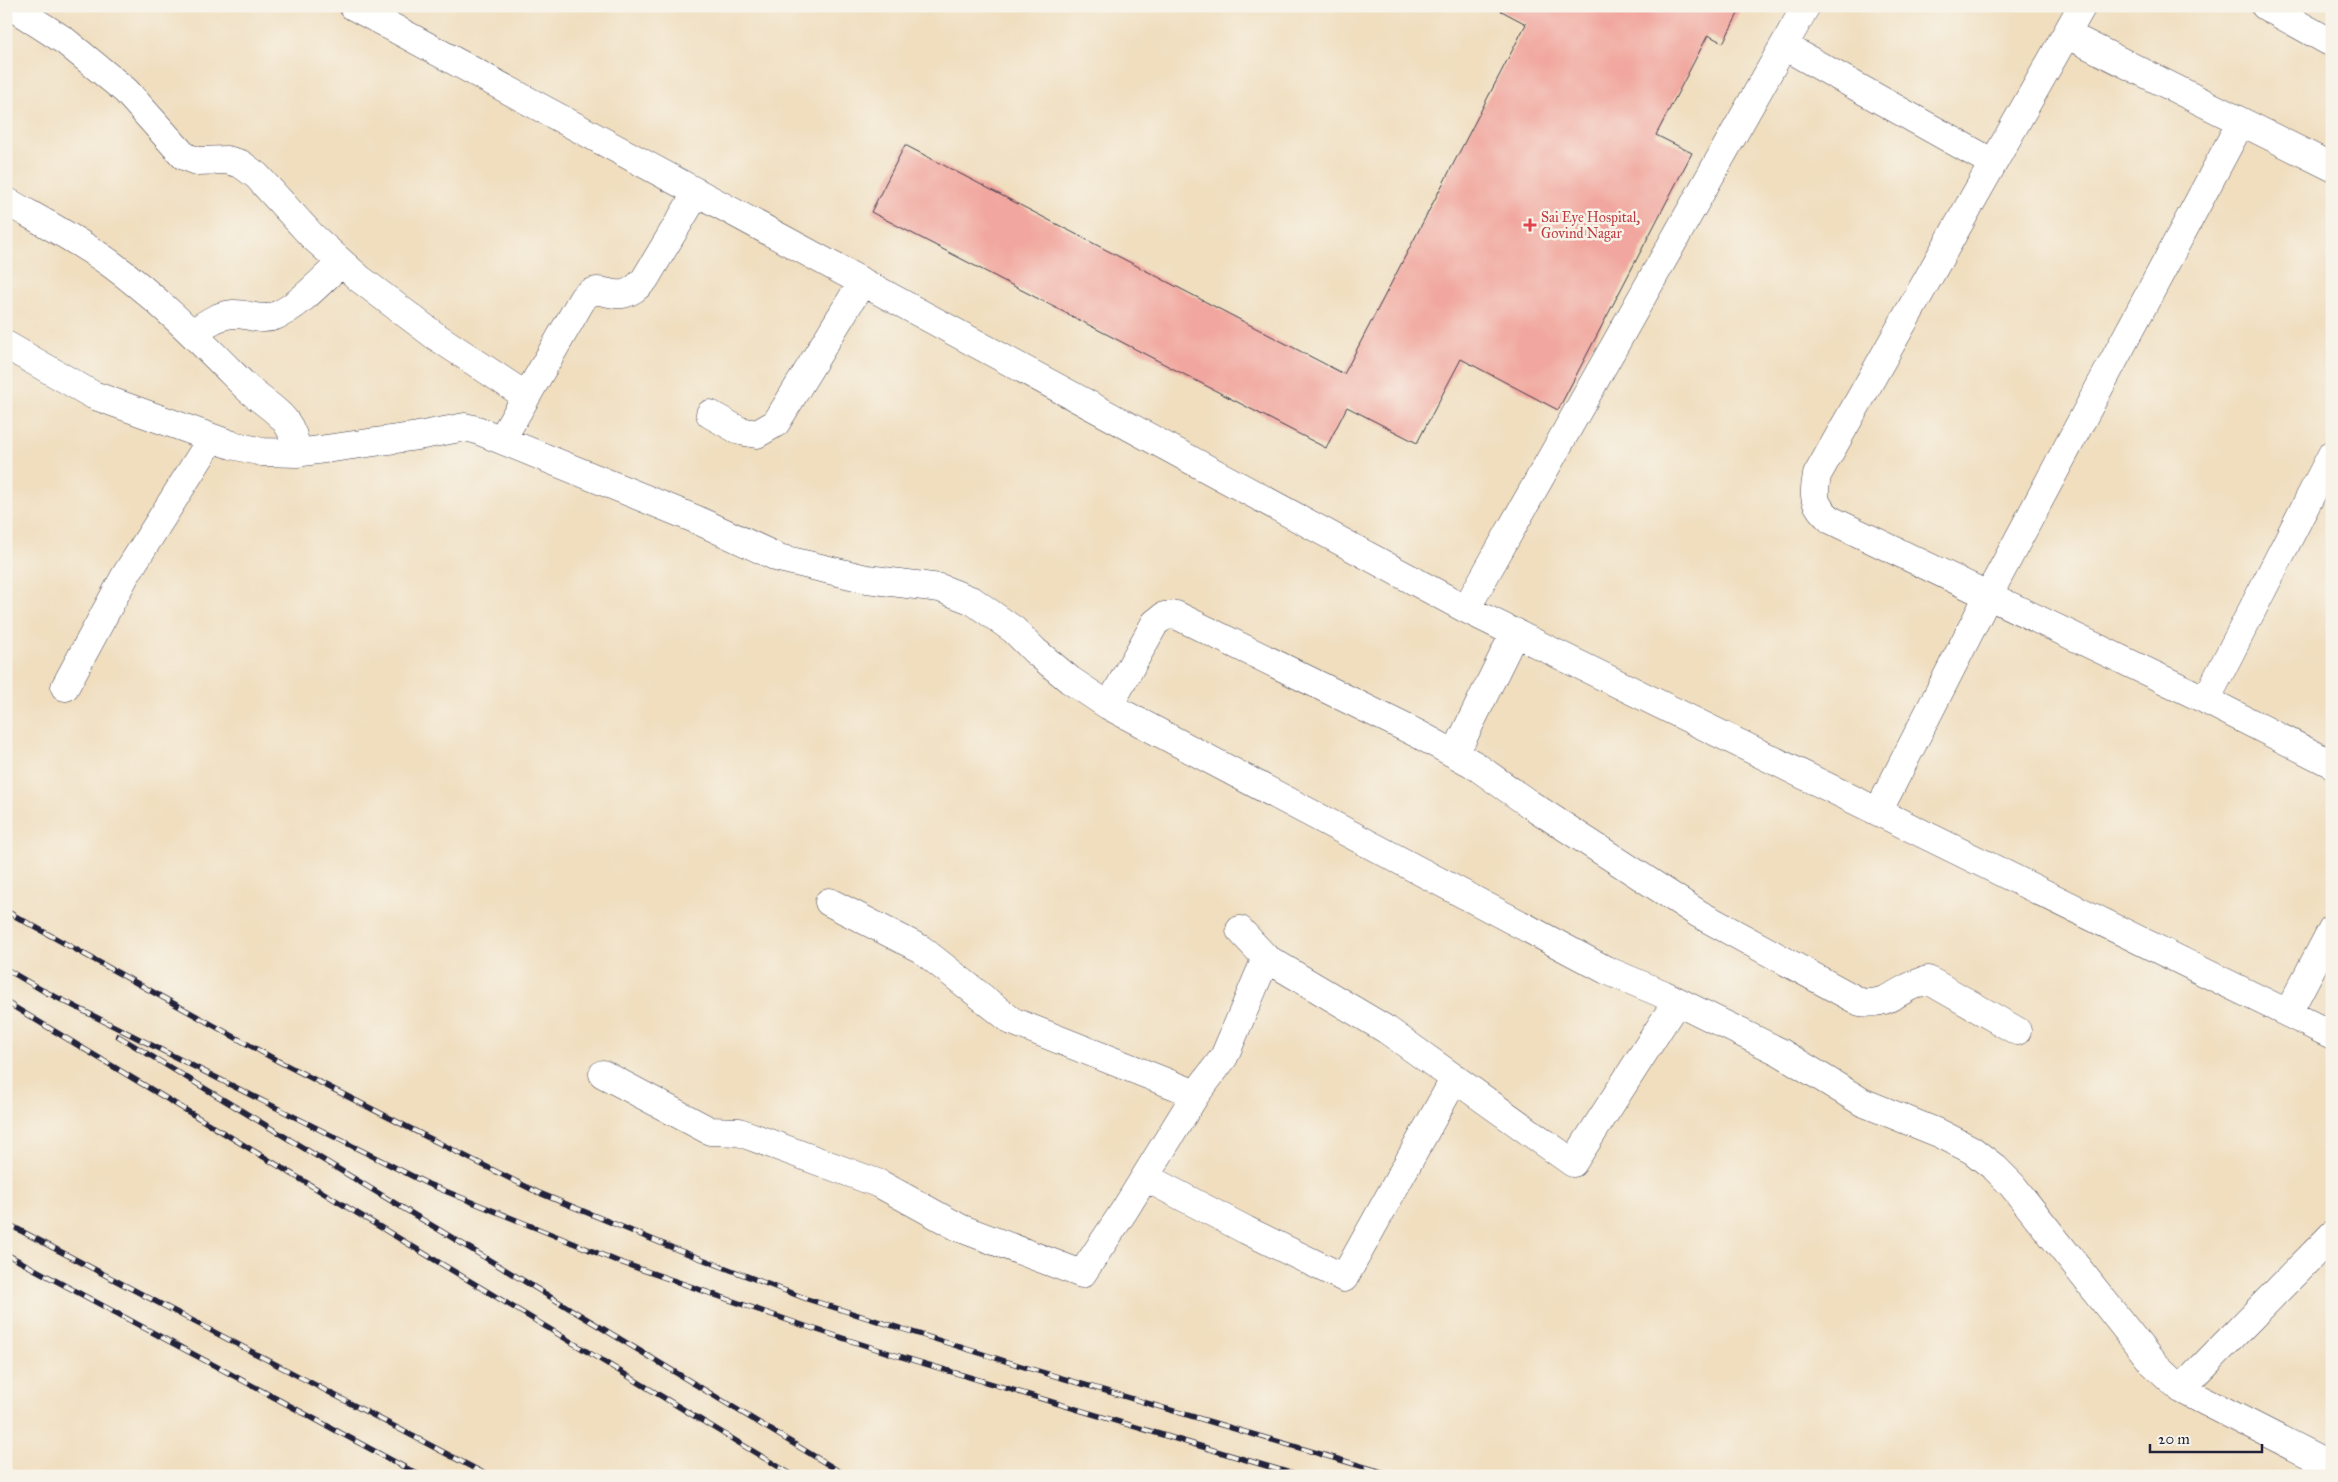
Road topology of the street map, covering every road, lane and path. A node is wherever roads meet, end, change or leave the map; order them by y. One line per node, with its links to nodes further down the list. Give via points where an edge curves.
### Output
1 (11, 6): 14 (street, via 65,41 126,91 184,156 197,161 227,160 241,164 257,176)
2 (353, 6): 12 (street)
3 (1806, 6): 8 (street)
4 (2082, 6): 6 (street)
5 (2265, 6): 7 (street)
6 (2066, 34): 9 (street); 10 (street)
7 (2328, 41)
8 (1784, 46): 10 (street); 25 (street)
9 (2241, 122): 11 (street); 24 (street)
10 (1993, 163): 24 (street, via 1818,475 1814,493 1818,508 1831,520)
11 (2332, 167)
12 (697, 192): 15 (street); 18 (street, via 636,289 619,296 601,290 589,292 583,298)
13 (6, 201): 16 (street, via 110,263)
14 (341, 263): 16 (street, via 288,309 275,316 263,319 236,314 220,316); 18 (street, via 434,335)
15 (862, 282): 19 (street, via 776,423 756,434 740,431); 25 (street)
16 (192, 333): 22 (street, via 246,387 287,420 295,435)
17 (6, 345): 20 (street, via 93,395)
18 (526, 396): 21 (street)
19 (710, 414)
20 (212, 438): 22 (street, via 262,452); 27 (street, via 125,576)
21 (502, 439): 22 (street, via 465,427); 29 (street, via 779,558 867,579 940,588 973,601 1007,624 1070,680)
22 (297, 453)
23 (2332, 454): 28 (street)
24 (1988, 596): 28 (street); 32 (street)
25 (1466, 609): 26 (street)
26 (1515, 632): 30 (street); 32 (street)
27 (65, 687)
28 (2206, 700): 31 (street)
29 (1109, 706): 30 (street, via 1156,623 1164,616 1176,614); 37 (street, via 1600,967)
30 (1455, 754): 39 (street, via 1699,914 1860,1002 1873,1004 1887,1000 1918,982 1928,980)
31 (2332, 764)
32 (1879, 810): 38 (street)
33 (830, 902): 43 (street, via 921,949 1012,1021)
34 (2332, 929): 38 (street)
35 (1240, 930): 36 (street)
36 (1266, 958): 42 (street, via 1387,1030); 43 (street, via 1224,1058)
37 (1677, 1001): 42 (street, via 1573,1163); 46 (street, via 1780,1052 1862,1102 1972,1150 1995,1168 2030,1206 2152,1362)
38 (2288, 1013): 40 (street)
39 (2018, 1031)
40 (2332, 1034)
41 (603, 1074): 44 (street, via 710,1131 739,1132 880,1184 960,1228 1082,1274)
42 (1455, 1078): 44 (street, via 1344,1278)
43 (1196, 1094): 44 (street)
44 (1145, 1177)
45 (2332, 1235): 46 (street)
46 (2181, 1389): 47 (street)
47 (2332, 1466)

